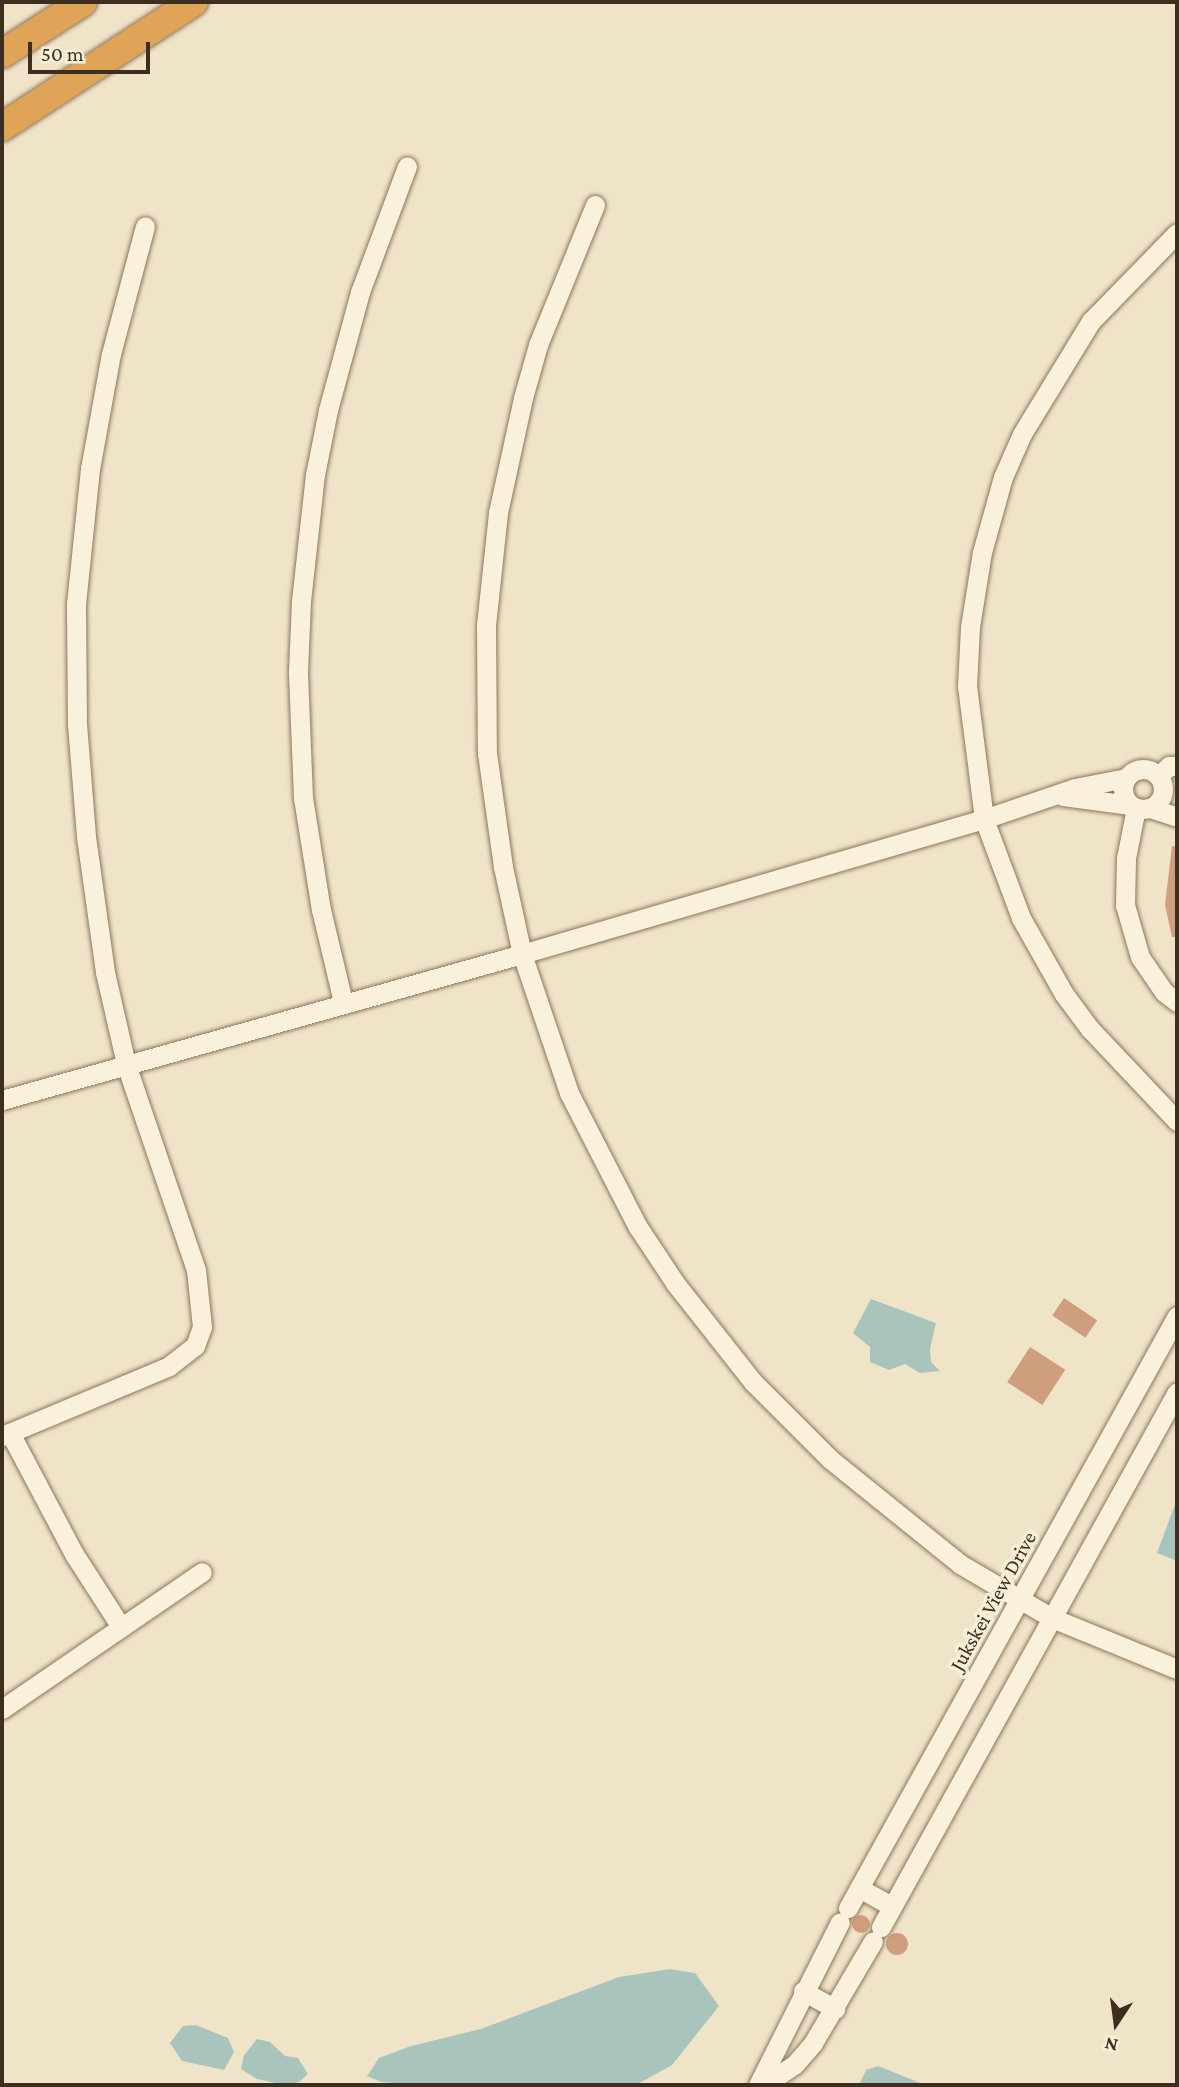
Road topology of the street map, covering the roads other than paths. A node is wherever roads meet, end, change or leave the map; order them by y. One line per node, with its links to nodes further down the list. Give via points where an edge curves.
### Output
1 (83, 2): 3 (highway)
2 (194, 2): 4 (highway)
3 (2, 54)
4 (2, 127)
5 (407, 166): 17 (street, via 360,292 328,410 315,475 301,601 298,672 303,798)
6 (595, 205): 16 (street, via 542,332 523,398 507,459 490,573 487,753 503,867)
7 (145, 226): 19 (street, via 99,413 76,604 76,711 86,836 99,938)
8 (1177, 233): 15 (street, via 1122,285 1069,352 1003,477 980,563 967,660 968,711)
9 (1177, 766): 11 (street, via 1169,765)
10 (1126, 778): 11 (street, via 1144,769); 12 (street); 13 (street, via 1123,792)
11 (1166, 791): 13 (street)
12 (1058, 796): 13 (street); 15 (street)
13 (1139, 807): 14 (street); 18 (street, via 1126,858 1125,905 1140,957 1164,992)
14 (1177, 817)
15 (984, 819): 16 (street); 21 (street, via 1021,918 1064,994 1116,1062)
16 (522, 954): 17 (street); 26 (street, via 569,1093 602,1161 638,1227 716,1339 830,1460 960,1564)
17 (342, 1002): 19 (street)
18 (1177, 1002)
19 (126, 1064): 20 (street); 24 (street, via 196,1270 202,1327 195,1346 170,1366)
20 (2, 1100)
21 (1177, 1121)
22 (1177, 1316): 26 (street, Jukskei View Drive)
23 (1177, 1392): 27 (street)
24 (6, 1434): 28 (street)
25 (202, 1572): 28 (street)
26 (1020, 1600): 27 (street); 31 (street, Jukskei View Drive)
27 (1052, 1618): 29 (street); 32 (street)
28 (121, 1627): 30 (street)
29 (1177, 1669)
30 (2, 1709)
31 (859, 1888): 32 (street); 33 (street, Jukskei View Drive)
32 (892, 1906): 34 (street)
33 (803, 1991): 34 (street); 35 (street, Jukskei View Drive)
34 (835, 2009): 36 (street, via 795,2064)
35 (758, 2085)
36 (764, 2085)

